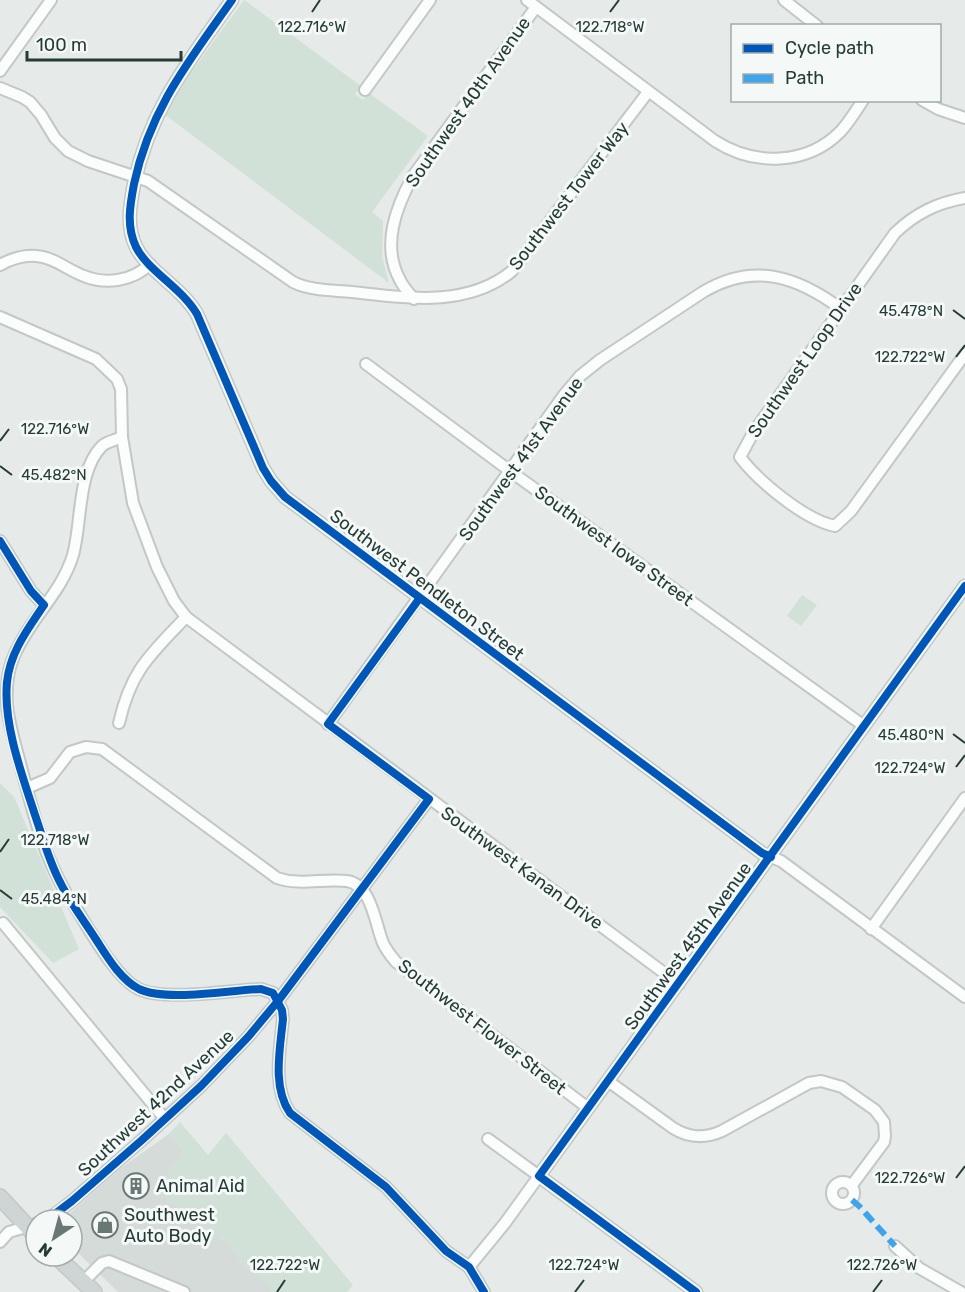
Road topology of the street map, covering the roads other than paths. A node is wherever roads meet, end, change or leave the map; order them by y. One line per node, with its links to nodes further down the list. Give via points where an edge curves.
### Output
1 (51, 0): 7 (street)
2 (232, 0): 14 (street, Southwest Pendleton Street, via 170,89 150,131)
3 (430, 0): 9 (street)
4 (784, 0): 6 (street)
5 (532, 3): 10 (street); 18 (street, Southwest 40th Avenue, via 405,191 393,224 392,250 400,282)
6 (814, 24)
7 (0, 71)
8 (0, 88): 14 (street, via 30,102 68,152)
9 (365, 90)
10 (648, 92): 11 (street, via 726,148 746,156 771,159 795,157 816,149 841,130); 18 (street, Southwest Tower Way, via 512,271 500,281 457,296)
11 (862, 102)
12 (926, 102): 13 (street)
13 (965, 118)
14 (136, 176): 16 (street, Southwest Pendleton Street, via 130,227 137,249); 18 (street, Southwest Tower Way, via 302,286)
15 (965, 198): 19 (street, Southwest Loop Drive, via 938,204 905,223)
16 (150, 264): 17 (street, via 131,277 106,280 84,276 34,256); 27 (street, Southwest Pendleton Street, via 197,314 258,456 275,486)
17 (0, 265)
18 (414, 298)
19 (841, 309): 21 (street, Southwest Loop Drive, via 740,457 763,482 821,522 835,526 851,511); 24 (street, Southwest 41st Avenue, via 807,286 787,279 756,275 718,284 580,376)
20 (0, 317): 23 (street, Southwest Kanan Drive, via 102,363 121,389)
21 (965, 354)
22 (366, 364): 24 (street, Southwest Iowa Street)
23 (122, 437): 28 (street, via 103,445 93,460 85,479 68,573); 29 (street, Southwest Kanan Drive, via 133,503 157,567)
24 (510, 471): 27 (street, Southwest 41st Avenue); 32 (street, Southwest Iowa Street)
25 (0, 542): 28 (street)
26 (965, 586): 32 (street, Southwest 45th Avenue)
27 (419, 599): 31 (street, Southwest 41st Avenue); 36 (street, Southwest Pendleton Street)
28 (44, 605): 33 (street, via 14,654 7,684 10,726)
29 (186, 617): 30 (street, via 142,663 124,701); 31 (street, Southwest Kanan Drive)
30 (119, 723)
31 (328, 724): 35 (street, Southwest Kanan Drive)
32 (864, 726): 36 (street, Southwest 45th Avenue)
33 (27, 788): 37 (street, via 50,778 70,752 86,747 102,749 277,879 346,881); 38 (street, via 50,860)
34 (965, 798): 41 (street)
35 (429, 799): 37 (street, Southwest 42nd Avenue); 42 (street, Southwest Kanan Drive)
36 (771, 857): 41 (street, Southwest Pendleton Street); 42 (street, Southwest 45th Avenue)
37 (361, 889): 44 (street, Southwest 42nd Avenue); 46 (street, Southwest Flower Street, via 383,945 396,962)
38 (65, 891)
39 (73, 903): 44 (street, via 123,976 141,990 167,994 261,989 273,993)
40 (3, 923): 47 (street)
41 (871, 929): 43 (street, Southwest Pendleton Street)
42 (679, 984): 45 (street, Southwest 45th Avenue)
43 (965, 997)
44 (278, 1001): 47 (street, Southwest 42nd Avenue, via 219,1068); 57 (street, via 283,1019 279,1086 290,1113 386,1187 442,1247)
45 (608, 1081): 46 (street, Southwest 45th Avenue); 50 (street, via 680,1133 696,1137 714,1135 802,1086 821,1081 837,1085 874,1110 885,1126 884,1142)
46 (588, 1108): 49 (street, Southwest 45th Avenue)
47 (165, 1119): 52 (street, Southwest 42nd Avenue)
48 (488, 1139): 49 (street)
49 (540, 1176): 57 (street, Southwest 45th Avenue); 62 (street)
50 (852, 1185)
51 (0, 1197): 53 (main road)
52 (63, 1208)
53 (24, 1220)
54 (24, 1230): 55 (street, via 8,1233)
55 (0, 1242)
56 (895, 1246): 63 (street, via 919,1268)
57 (468, 1267): 61 (street)
58 (68, 1268): 59 (main road)
59 (88, 1287): 60 (street, via 102,1263 109,1261)
60 (184, 1292)
61 (484, 1292)
62 (696, 1292)
63 (961, 1292)

